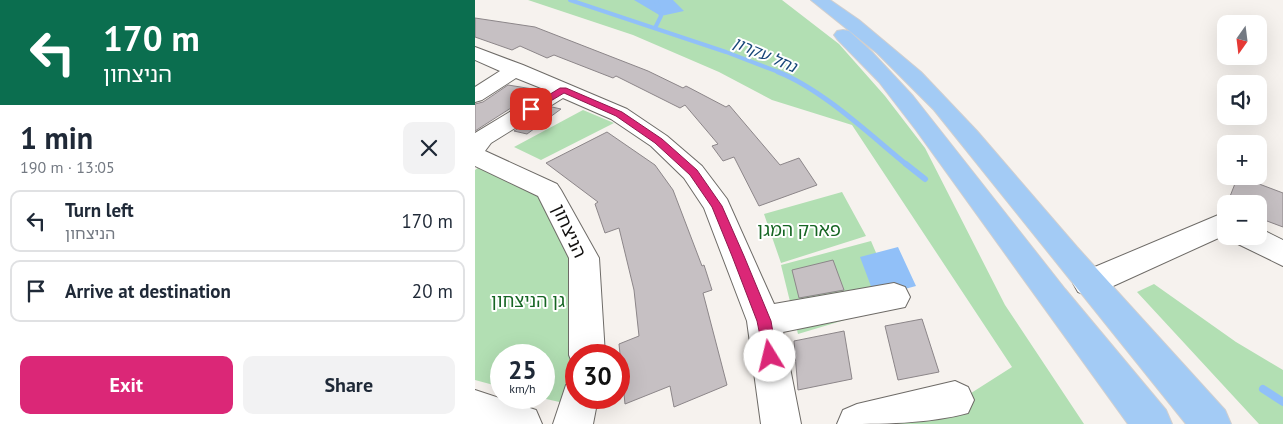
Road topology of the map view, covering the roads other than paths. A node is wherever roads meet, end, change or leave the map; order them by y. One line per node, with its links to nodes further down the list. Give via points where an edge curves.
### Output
1 (802, 0): 23 (main road, via 861,52 908,105)
2 (819, 0): 12 (main road, via 875,40 922,84)
3 (475, 53): 4 (street)
4 (516, 69): 5 (street); 6 (street)
5 (563, 90): 7 (street, via 483,138); 14 (street, via 619,114 659,141 693,172 717,206)
6 (475, 96)
7 (475, 147)
8 (475, 156): 15 (street, הניצחון, via 548,190 584,258)
9 (1217, 227): 12 (street)
10 (1266, 245): 11 (street)
11 (1283, 254)
12 (1089, 283): 24 (main road)
13 (894, 298): 14 (street)
14 (764, 321): 21 (street)
15 (587, 344)
16 (955, 400): 22 (street)
17 (475, 409): 19 (street)
18 (576, 409): 20 (street)
19 (523, 424)
20 (573, 424)
21 (781, 424)
22 (857, 424)
23 (1152, 424)
24 (1211, 424)

